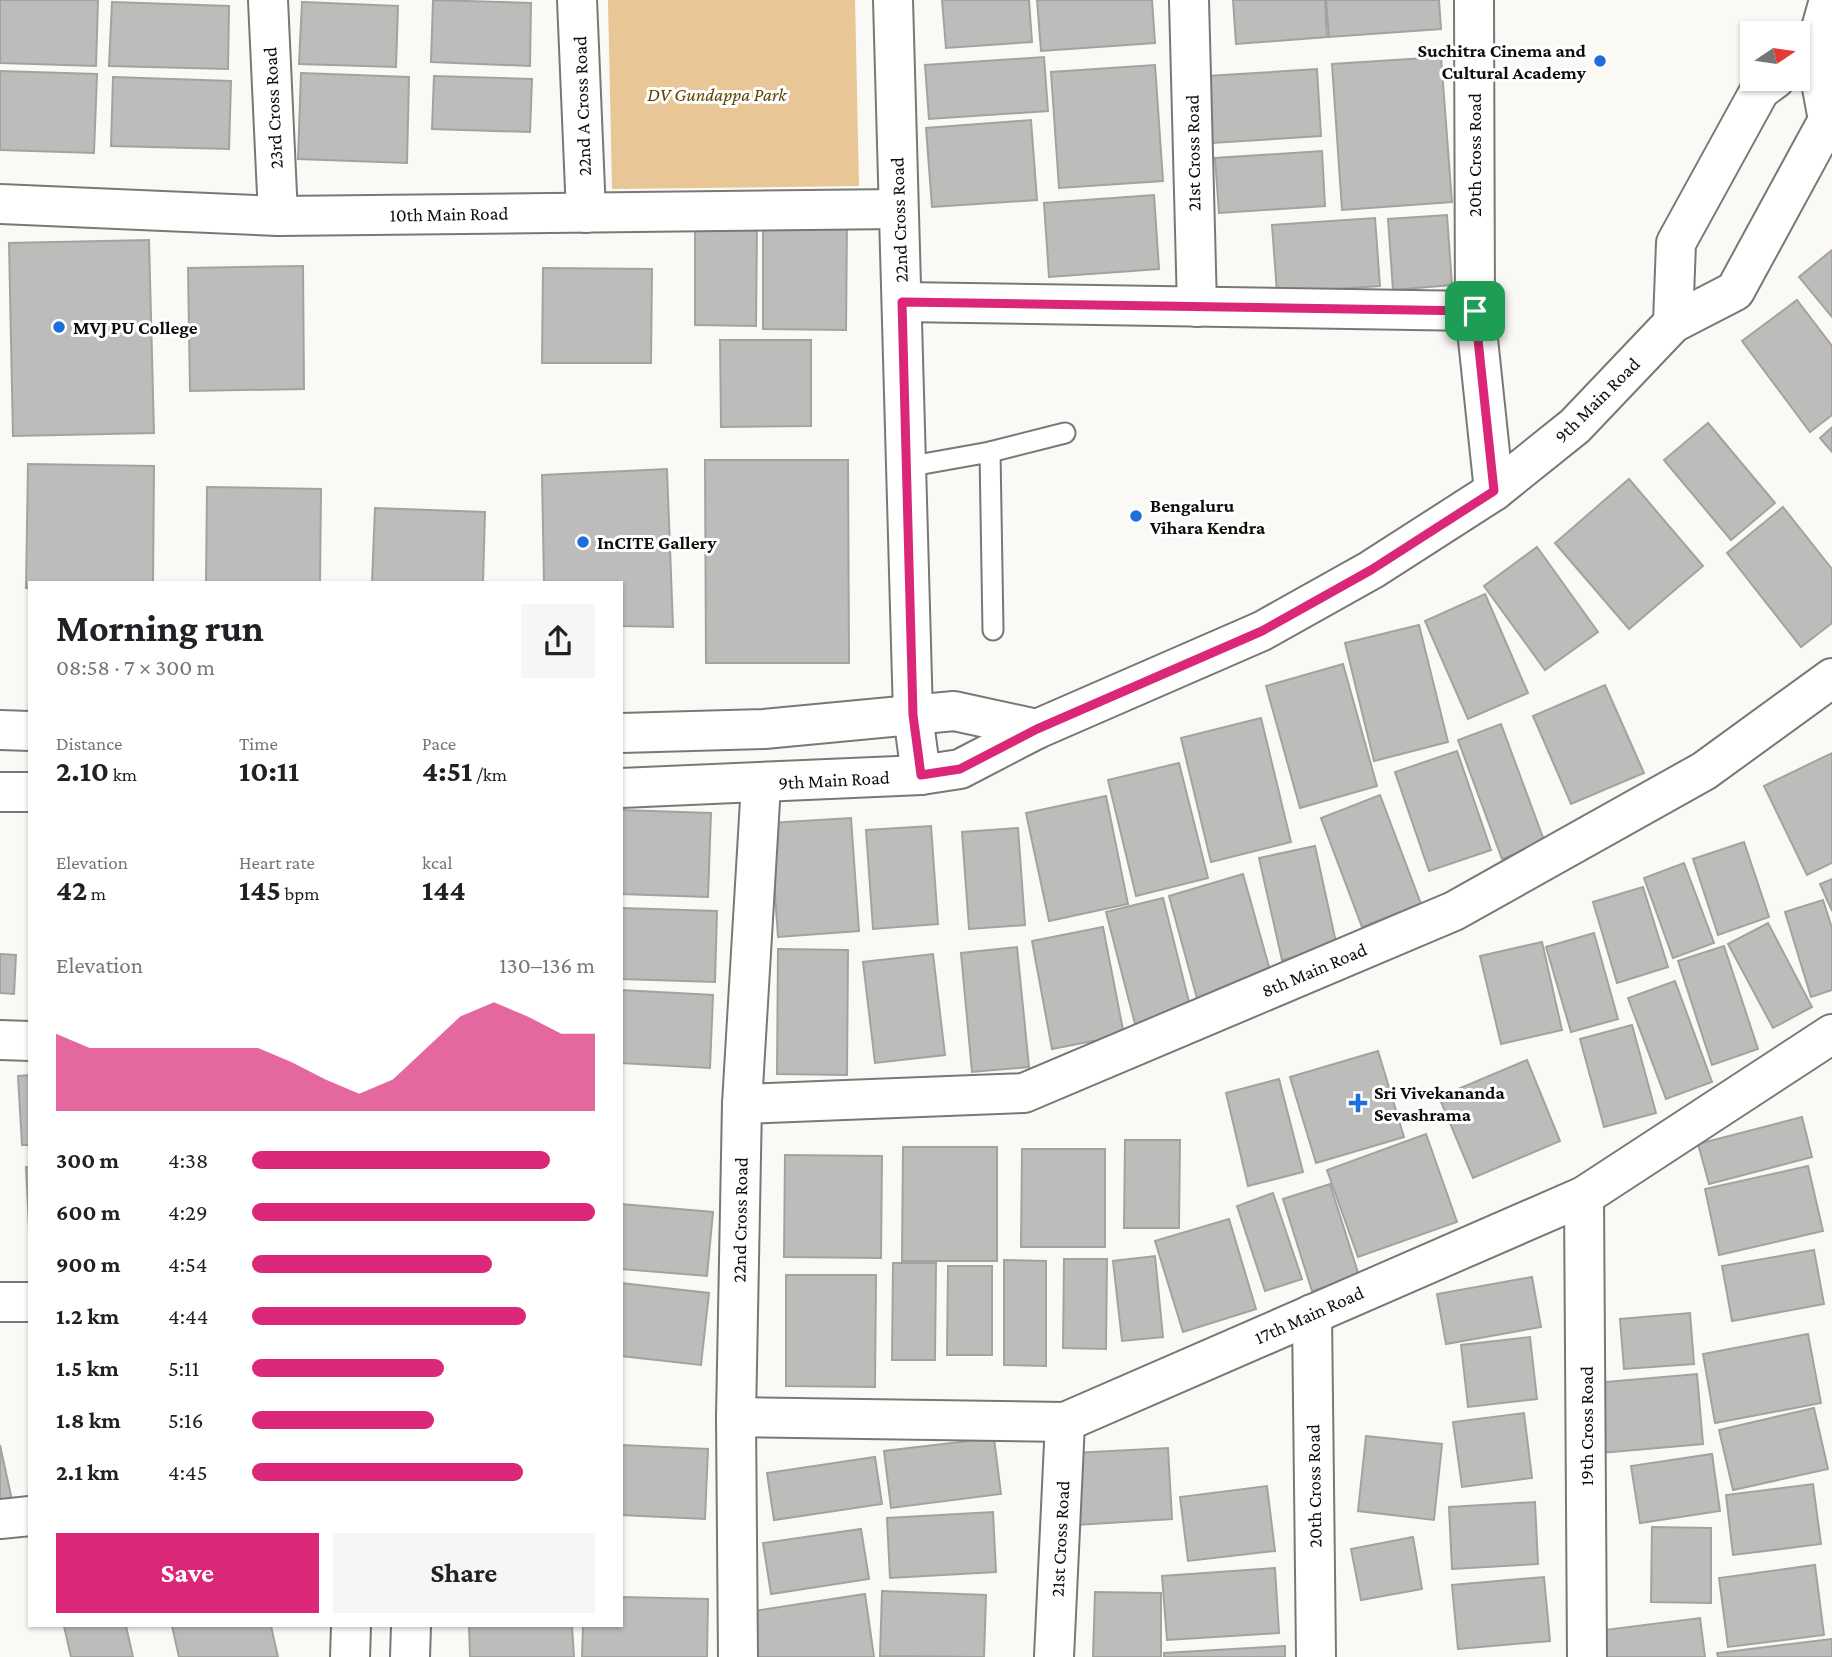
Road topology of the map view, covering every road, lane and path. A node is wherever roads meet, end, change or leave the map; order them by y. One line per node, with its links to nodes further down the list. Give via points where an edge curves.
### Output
1 (268, 0): 11 (street, 23rd Cross Road)
2 (577, 0): 10 (street, 22nd A Cross Road)
3 (893, 0): 9 (street, 22nd Cross Road)
4 (1189, 0): 13 (street, 21st Cross Road)
5 (1474, 0): 14 (street, 20th Cross Road)
6 (1820, 29): 15 (street, 9th Main Road, via 1828,120 1735,291)
7 (1758, 91): 15 (street, via 1676,243)
8 (0, 204): 11 (street, 10th Main Road)
9 (898, 209): 10 (street, 10th Main Road); 12 (street, 22nd Cross Road)
10 (586, 213): 11 (street, 10th Main Road)
11 (278, 216)
12 (902, 302): 13 (street); 18 (street, 22nd Cross Road)
13 (1197, 307): 14 (street)
14 (1475, 311): 19 (street, 20th Cross Road)
15 (1673, 323): 19 (street, 9th Main Road, via 1575,426)
16 (1065, 433): 17 (lane)
17 (990, 452): 18 (lane); 20 (lane)
18 (906, 467): 22 (street, 22nd Cross Road)
19 (1494, 491): 23 (street, 9th Main Road, via 1371,570 1262,631)
20 (993, 630)
21 (1832, 678): 35 (street, 8th Main Road, via 1704,771 1454,911 1024,1093)
22 (913, 715): 23 (street, via 954,711); 26 (street, via 764,729); 27 (street, 22nd Cross Road)
23 (1037, 729): 27 (street, 9th Main Road, via 960,769)
24 (0, 730): 25 (street)
25 (28, 731)
26 (623, 733)
27 (921, 775): 28 (street, 9th Main Road)
28 (761, 784): 29 (street, 9th Main Road); 35 (street, 22nd Cross Road)
29 (623, 788)
30 (0, 792): 31 (street)
31 (28, 792)
32 (1832, 1034): 36 (street, 17th Main Road)
33 (0, 1040): 34 (street)
34 (28, 1041)
35 (742, 1104): 40 (street, 22nd Cross Road)
36 (1584, 1196): 39 (street, 17th Main Road); 51 (street, 19th Cross Road)
37 (0, 1302): 38 (street)
38 (28, 1302)
39 (1312, 1314): 41 (street, 17th Main Road); 50 (street, 20th Cross Road)
40 (736, 1417): 41 (street, 17th Main Road); 48 (street, 22nd Cross Road)
41 (1065, 1422): 49 (street, 21st Cross Road)
42 (28, 1516): 43 (street)
43 (0, 1519)
44 (351, 1627): 46 (street)
45 (411, 1627): 47 (street)
46 (350, 1657)
47 (410, 1657)
48 (738, 1657)
49 (1054, 1657)
50 (1316, 1657)
51 (1587, 1657)

